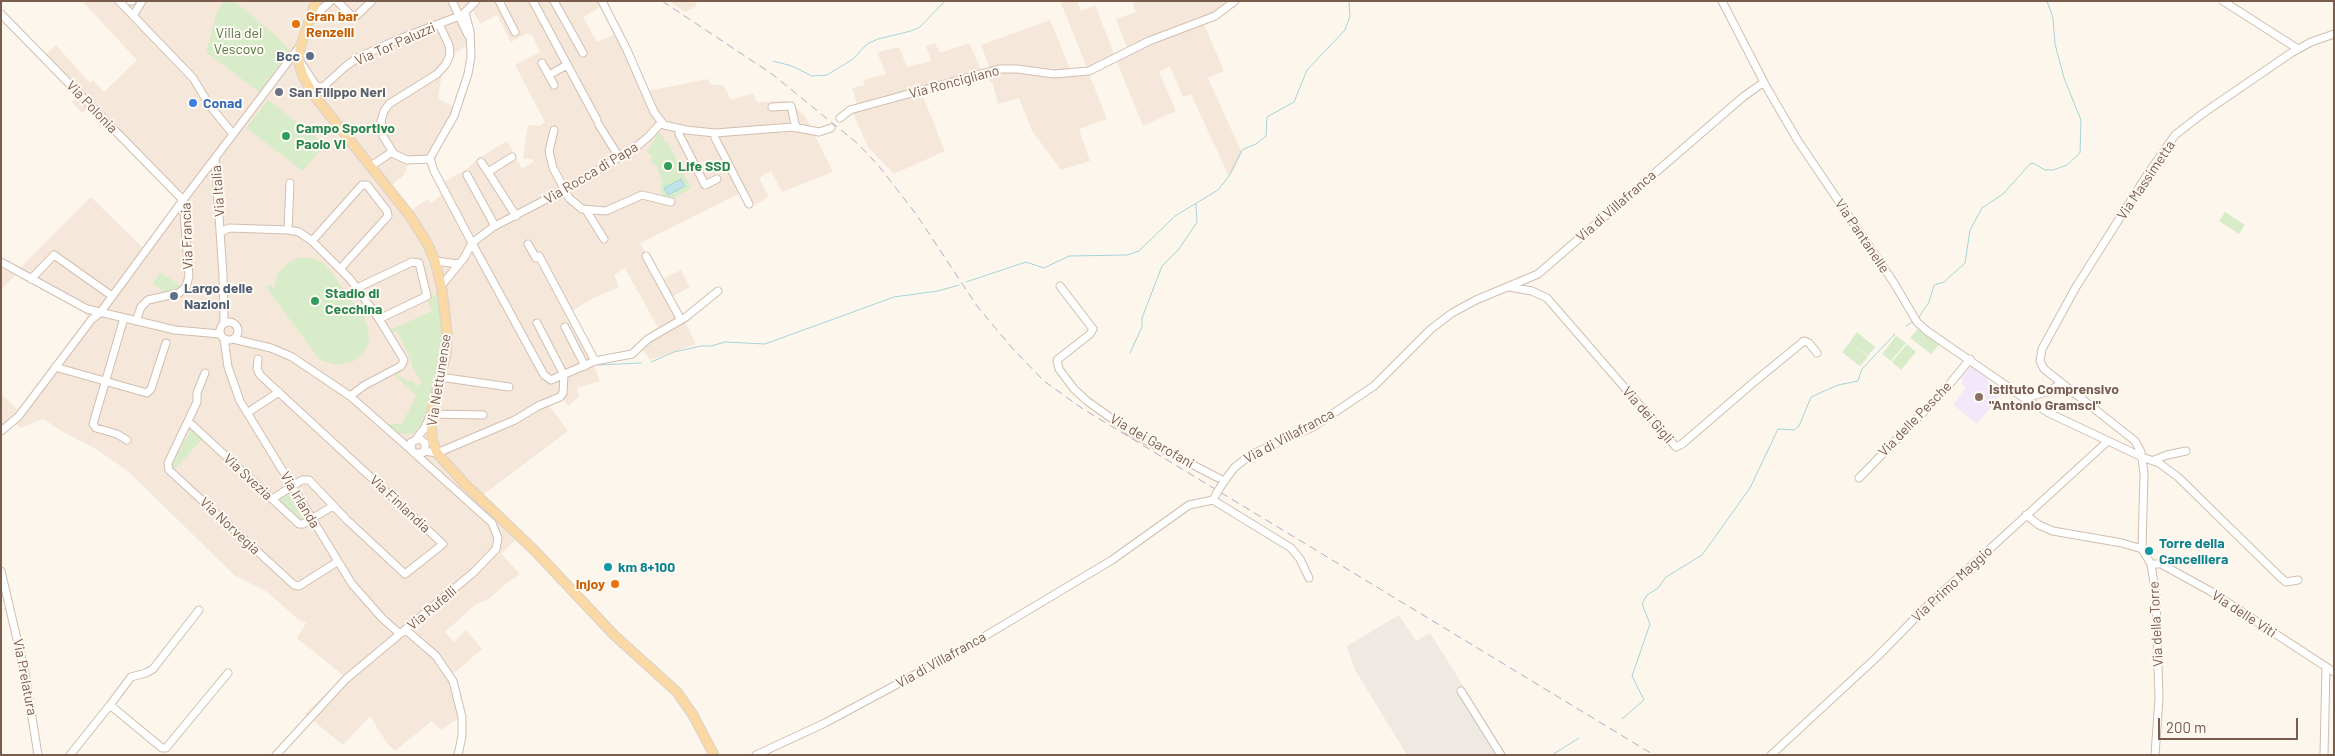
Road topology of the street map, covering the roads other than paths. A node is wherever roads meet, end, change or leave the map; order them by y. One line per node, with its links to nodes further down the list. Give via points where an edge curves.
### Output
1 (119, 1): 17 (street)
2 (131, 1): 17 (street)
3 (142, 1): 20 (street)
4 (332, 1): 21 (street)
5 (337, 1): 6 (street, via 354,18)
6 (372, 1)
7 (452, 1): 19 (street)
8 (476, 1): 19 (street, Via Tor Paluzzi)
9 (499, 1): 23 (street)
10 (533, 1): 31 (street)
11 (554, 1): 27 (street)
12 (602, 1): 38 (street)
13 (1235, 1): 37 (street, Via Roncigliano, via 1215,16 1149,41 1089,71 1054,74 1009,68 850,110)
14 (1722, 1): 34 (street, Via Pantanelle)
15 (2223, 1): 26 (street)
16 (313, 2): 21 (main road, Via Nettunense)
17 (126, 10): 20 (street)
18 (2, 14): 57 (street, Via Polonia)
19 (462, 15): 22 (street, Via Tor Paluzzi); 49 (street, via 470,31 470,65 452,120)
20 (133, 16): 44 (street, via 194,78 210,106)
21 (310, 19): 25 (main road, Via Nettunense)
22 (438, 24): 28 (street, Via Tor Paluzzi, via 365,54 346,66 326,86 316,86); 45 (street, via 450,47 445,66 391,103 382,114 382,133)
23 (515, 32)
24 (2334, 34): 26 (street, Via Massimetta)
25 (302, 44): 28 (main road, Via Nettunense); 30 (street, Via Italia)
26 (2298, 49): 104 (street, Via Massimetta, via 2194,119 2164,148 2044,342 2041,365)
27 (583, 53)
28 (299, 60): 32 (main road, Via Nettunense)
29 (542, 63): 33 (street)
30 (286, 65): 32 (street); 44 (street, Via Italia)
31 (567, 65): 33 (street); 47 (street)
32 (301, 71): 51 (main road, Via Nettunense, via 313,94)
33 (548, 75): 35 (street)
34 (1764, 82): 79 (street, Via di Villafranca, via 1540,273); 96 (street, Via Pantanelle, via 1798,141 1915,319 1927,331)
35 (554, 85)
36 (772, 108): 39 (street, via 791,106)
37 (840, 118)
38 (660, 122): 41 (street); 47 (street, Via Rocca di Papa, via 644,141)
39 (796, 128): 40 (street, via 817,132); 43 (street)
40 (831, 128)
41 (679, 129): 43 (street); 54 (street, via 705,185)
42 (554, 130): 56 (street, via 550,155)
43 (715, 133): 59 (street)
44 (233, 134): 48 (street, Via Italia)
45 (392, 152): 49 (street, via 407,160); 51 (street)
46 (512, 157): 52 (street)
47 (619, 157): 56 (street, Via Rocca di Papa)
48 (215, 158): 57 (street, Via Francia); 64 (street, Via Italia)
49 (430, 159): 67 (street)
50 (481, 162): 52 (street)
51 (371, 166): 74 (main road, Via Nettunense, via 410,216 427,243)
52 (488, 172): 61 (street)
53 (467, 176): 62 (street)
54 (717, 179)
55 (290, 183): 63 (street)
56 (564, 190): 60 (street, via 576,205); 61 (street, Via Rocca di Papa)
57 (183, 200): 82 (street); 88 (street, Via Francia, via 188,282 180,293 146,301)
58 (671, 202): 60 (street, via 641,196 609,210)
59 (749, 204)
60 (586, 210): 65 (street)
61 (516, 216): 62 (street, Via Rocca di Papa)
62 (495, 226): 67 (street, Via Rocca di Papa)
63 (288, 230): 64 (street, via 229,228); 66 (street, via 301,233)
64 (221, 232): 92 (street, Via Italia)
65 (604, 239)
66 (312, 241): 75 (street); 75 (street, via 362,185 367,184 388,211 388,216)
67 (472, 243): 69 (street); 71 (street)
68 (528, 244): 97 (street, via 536,258 540,256)
69 (467, 254): 71 (street); 73 (street)
70 (646, 256): 87 (street)
71 (482, 259): 101 (street, via 545,376 553,380)
72 (1, 262): 76 (street)
73 (459, 264): 74 (street); 74 (street, via 446,271); 77 (street)
74 (436, 267): 77 (main road, Via Nettunense)
75 (340, 269): 80 (street)
76 (31, 279): 82 (street, via 54,255); 83 (street)
77 (441, 286): 102 (main road, Via Nettunense, via 447,334)
78 (1060, 286): 126 (street, Via dei Garofani, via 1093,329 1057,360 1059,369 1074,388 1132,433)
79 (1506, 287): 94 (street, Via dei Gigli, via 1532,291 1547,298 1676,446 1804,342); 126 (street, Via di Villafranca, via 1449,314 1374,386 1312,427 1250,455 1234,468)
80 (357, 288): 86 (street); 86 (street, via 412,262 419,263 427,296)
81 (718, 291): 87 (street)
82 (112, 296): 84 (street)
83 (85, 308): 84 (street); 91 (street, via 89,317)
84 (100, 313): 85 (street); 91 (street)
85 (124, 318): 88 (street); 103 (street)
86 (379, 319): 107 (street, via 404,362)
87 (681, 320): 97 (street, via 648,339 632,354)
88 (136, 321): 92 (street, via 180,331)
89 (537, 323): 101 (street)
90 (565, 327): 98 (street)
91 (86, 329): 99 (street)
92 (228, 333): 107 (street, via 244,343 287,354); 109 (street, Via Irlanda, via 225,350 234,388)
93 (166, 343): 103 (street, via 149,392)
94 (1818, 353)
95 (258, 359): 106 (street, Via Finlandia, via 258,372)
96 (1970, 359): 108 (street, Via Pantanelle); 125 (street, Via delle Pesche, via 1944,391)
97 (595, 360): 98 (street)
98 (585, 366): 101 (street)
99 (55, 367): 103 (street); 113 (street, via 16,420)
100 (206, 373): 112 (street)
101 (564, 375): 121 (street, via 560,397 518,419)
102 (440, 377): 105 (street); 110 (main road, Via Nettunense)
103 (105, 381): 116 (street, via 93,425)
104 (2062, 383): 108 (street); 122 (street, via 2135,441)
105 (509, 387)
106 (279, 392): 109 (street); 130 (street, Via Finlandia, via 443,544 405,574)
107 (350, 396): 114 (street)
108 (2024, 398): 117 (street, Via Pantanelle)
109 (247, 413): 127 (street, Via Irlanda)
110 (431, 414): 111 (street); 115 (street); 118 (main road, Via Nettunense)
111 (483, 415)
112 (188, 421): 129 (street, Via Svezia); 134 (street, Via Norvegia, via 168,463 170,471 294,585 300,585)
113 (1, 431)
114 (392, 433): 115 (street); 120 (street)
115 (416, 439): 118 (street); 120 (street, via 410,445)
116 (127, 440)
117 (2108, 441): 122 (street); 131 (street, Via Primo Maggio)
118 (428, 445): 120 (street); 121 (main road, Via Nettunense); 124 (street)
119 (2186, 451): 123 (street)
120 (413, 452): 124 (street)
121 (437, 453): 150 (main road, Via Nettunense, via 614,635 677,692)
122 (2142, 457): 123 (street); 133 (street)
123 (2154, 460): 138 (street, via 2178,477 2284,581)
124 (426, 462): 140 (street, Via Rufelli, via 489,521 498,541 488,560)
125 (1859, 478)
126 (1224, 482): 128 (street, Via di Villafranca, bridge)
127 (292, 486): 129 (street); 130 (street, Via Finlandia, via 308,480); 132 (street, Via Irlanda)
128 (1215, 497): 137 (street, via 1288,546 1298,555); 151 (street, Via di Villafranca, via 1189,505 1106,564 970,645 825,724)
129 (272, 499): 132 (street, Via Svezia, via 300,524)
130 (333, 506): 132 (street)
131 (2026, 515): 133 (street, via 2053,531 2127,544); 153 (street, Via Primo Maggio)
132 (311, 519): 134 (street, Via Irlanda)
133 (2142, 550): 135 (street, Via della Torre)
134 (337, 562): 140 (street, Via Irlanda, via 358,593)
135 (2152, 564): 141 (street, Via delle Viti, via 2160,563 2210,591); 154 (street, Via della Torre, via 2159,678)
136 (1, 570): 146 (street, Via Prelatura, via 25,673)
137 (1309, 578)
138 (2298, 580)
139 (200, 610): 145 (street, via 153,669 131,677)
140 (403, 632): 148 (street, Via Rufelli, via 346,679); 149 (street, Via Irlanda, via 436,656 453,680 462,714)
141 (2326, 667): 142 (street, Via delle Viti); 155 (street)
142 (2334, 672)
143 (228, 673): 145 (street, via 166,748)
144 (1461, 692): 152 (street)
145 (110, 705): 147 (street)
146 (38, 755)
147 (70, 755)
148 (276, 755)
149 (458, 755)
150 (714, 755)
151 (756, 755)
152 (1501, 755)
153 (1771, 755)
154 (2155, 755)
155 (2324, 755)

